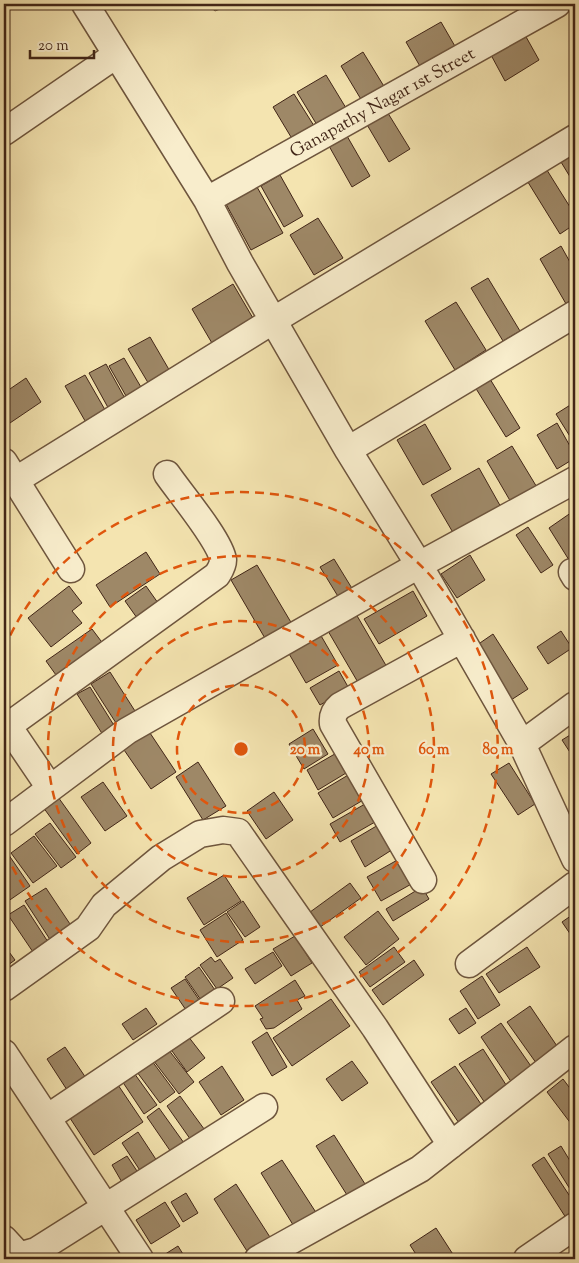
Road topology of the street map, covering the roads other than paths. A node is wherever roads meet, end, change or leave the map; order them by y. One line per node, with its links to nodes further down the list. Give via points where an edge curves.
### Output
1 (85, 4): 3 (street)
2 (557, 4): 6 (street, Ganapathy Nagar 1st Street)
3 (116, 55): 4 (street); 6 (street)
4 (4, 132)
5 (575, 138): 8 (street)
6 (207, 200): 8 (street)
7 (575, 314): 9 (street)
8 (274, 320): 9 (street); 10 (street)
9 (348, 450): 13 (street)
10 (10, 471): 14 (street)
11 (167, 474): 17 (street, via 216,542 222,568 165,614)
12 (575, 480): 13 (street)
13 (419, 565): 15 (street); 19 (street, via 127,731)
14 (71, 569)
15 (462, 639): 18 (street); 22 (street, via 340,706 332,717 333,724)
16 (575, 705): 18 (street)
17 (6, 723): 19 (street)
18 (522, 744): 21 (street)
19 (50, 788): 20 (street)
20 (4, 823)
21 (575, 858)
22 (423, 880)
23 (575, 885): 24 (street)
24 (469, 964)
25 (4, 988): 31 (street, via 88,928 104,905 161,858 200,834 223,830 238,832 370,1020)
26 (221, 1001): 30 (street)
27 (575, 1048): 31 (street)
28 (4, 1053): 30 (street)
29 (264, 1108): 32 (street)
30 (46, 1118): 32 (street)
31 (451, 1145): 36 (street, via 420,1168)
32 (106, 1207): 34 (street, via 27,1254 16,1252); 35 (street)
33 (575, 1226): 37 (street)
34 (4, 1239)
35 (140, 1259)
36 (258, 1259)
37 (527, 1259)

